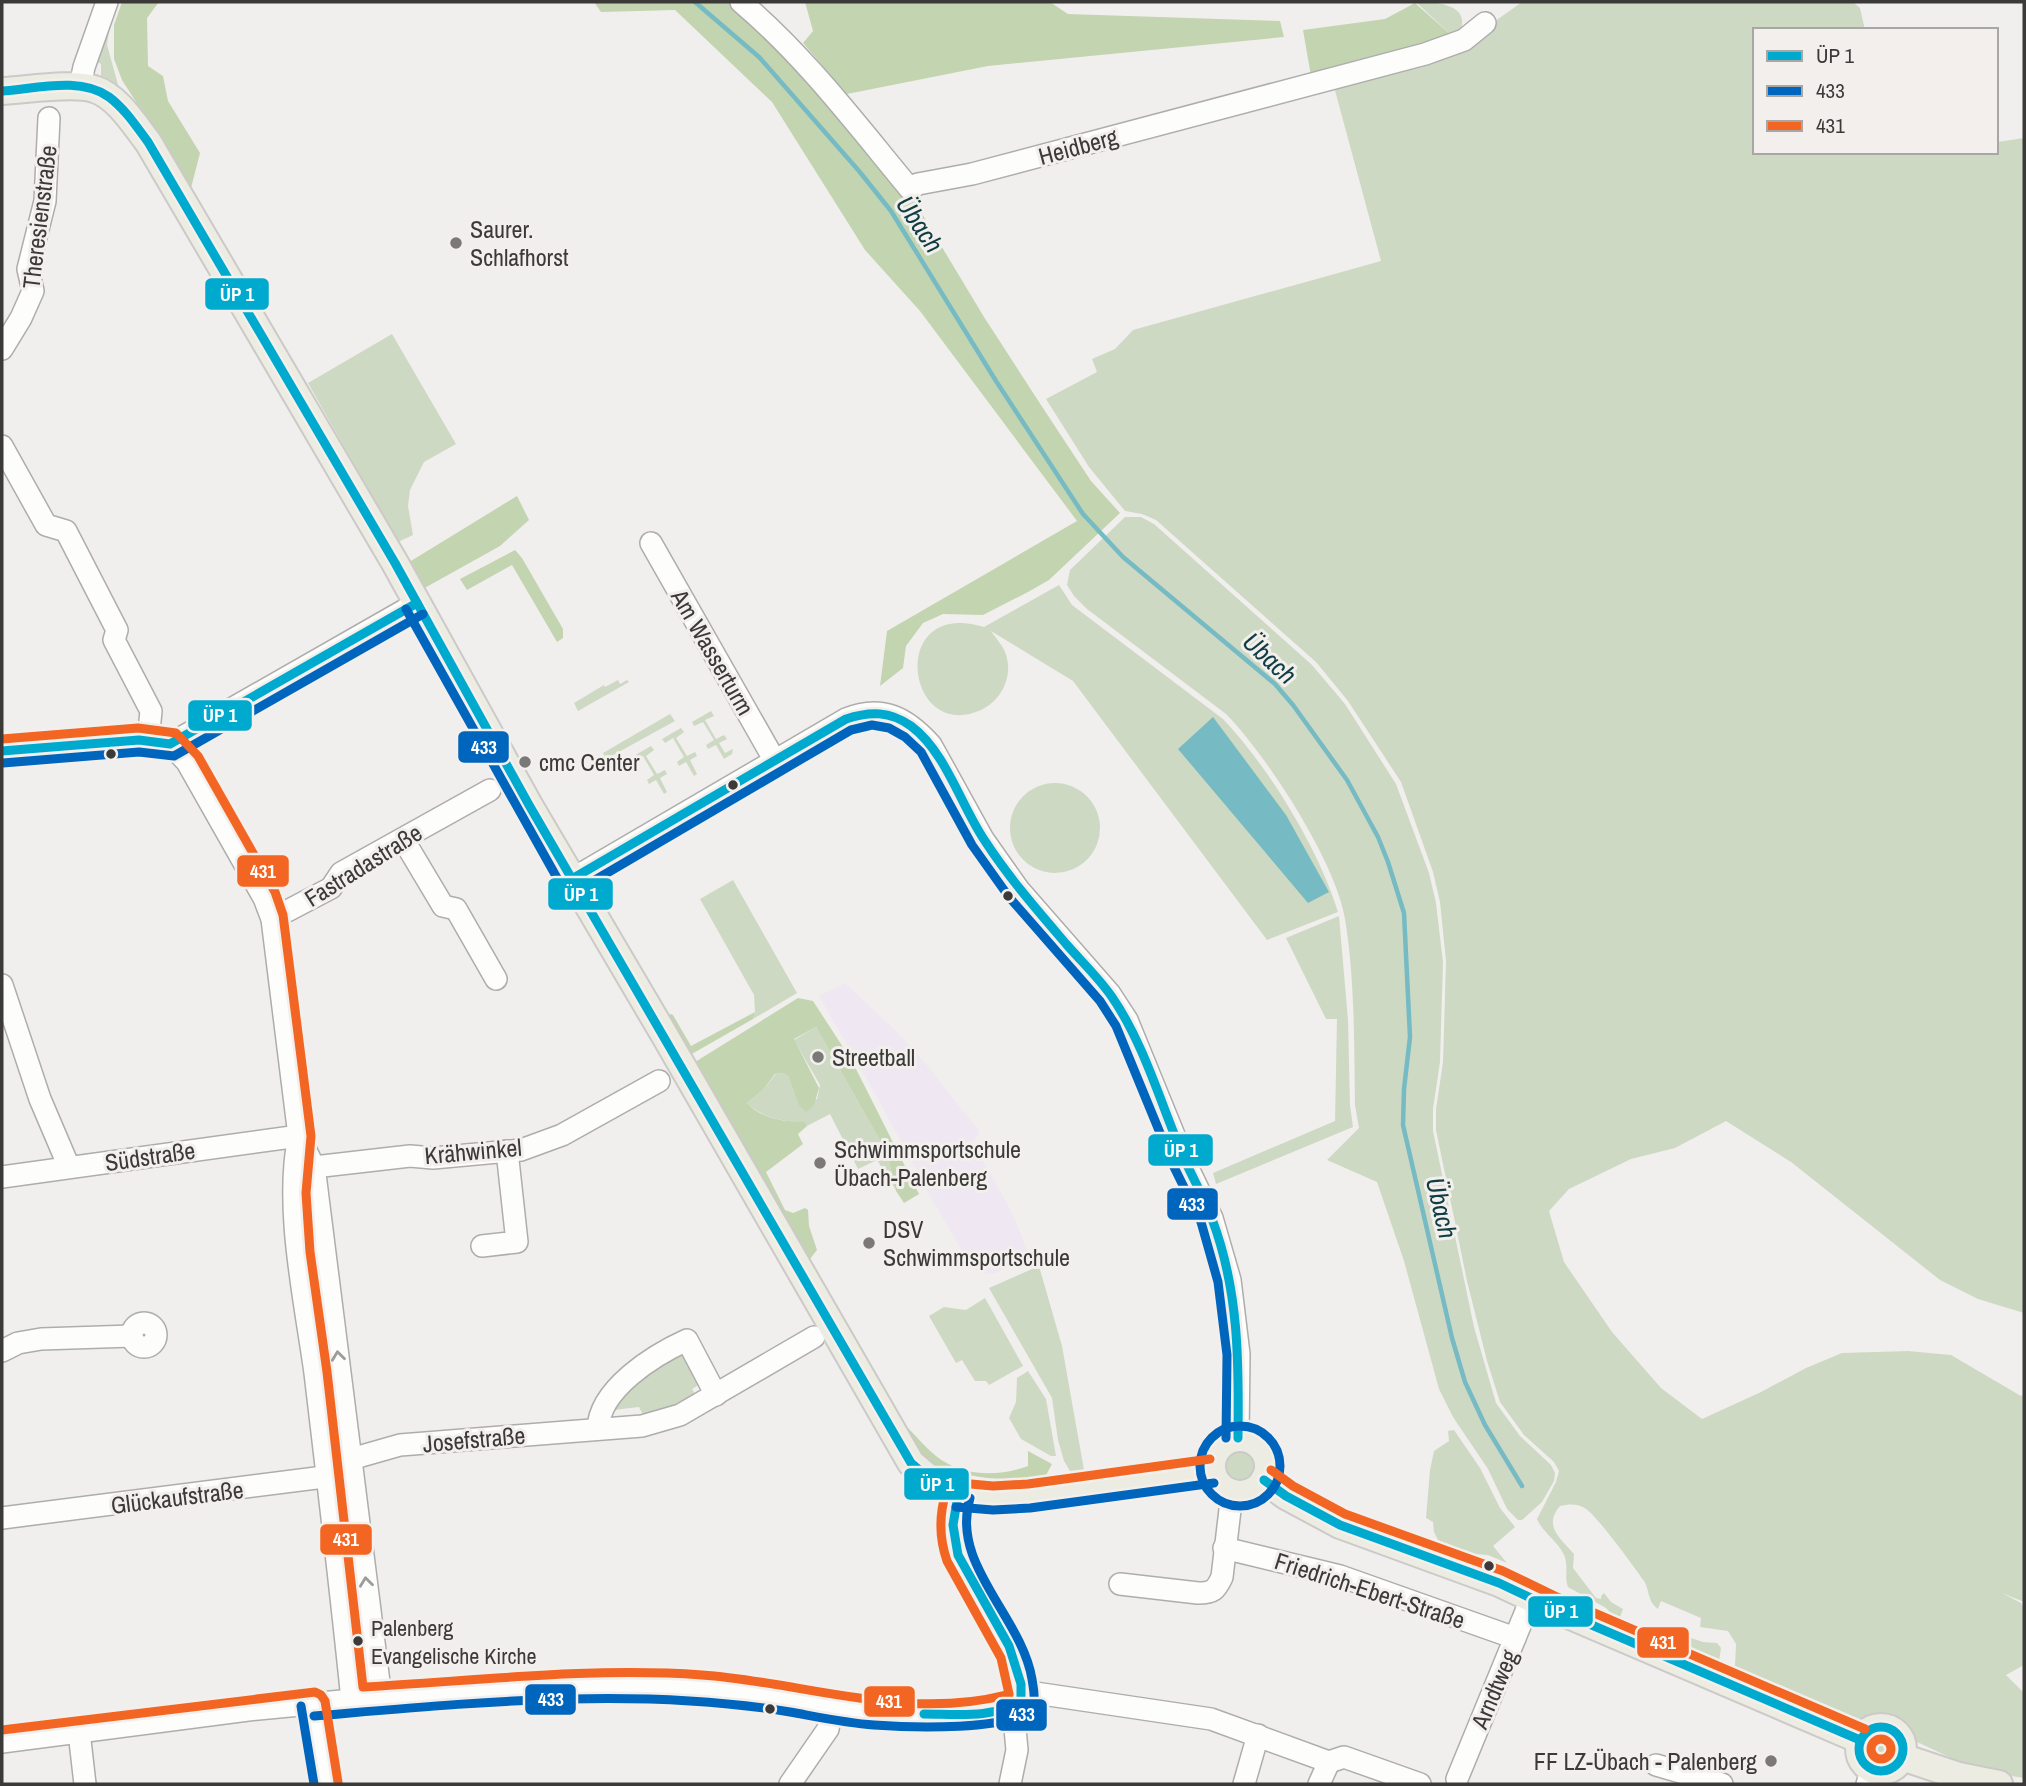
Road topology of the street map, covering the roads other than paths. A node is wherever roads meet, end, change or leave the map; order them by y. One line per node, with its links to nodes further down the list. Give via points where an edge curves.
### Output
1 (107, 2): 4 (street)
2 (741, 2): 3 (street, Heidberg, via 775,31 910,189 1425,54 1464,40)
3 (1485, 23)
4 (80, 86): 5 (main road); 10 (main road, via 106,96 148,142)
5 (2, 91)
6 (49, 118): 7 (street, Theresienstraße, via 45,201 29,269 33,291)
7 (2, 349)
8 (2, 446): 11 (street, via 46,525 66,531 117,630 114,640 150,711)
9 (651, 543): 14 (street, Am Wasserturm)
10 (416, 603): 12 (street); 17 (main road)
11 (148, 741): 12 (street); 13 (street)
12 (170, 744): 18 (street, via 187,762)
13 (2, 751)
14 (775, 761): 17 (street); 33 (street, via 862,713 899,717 931,745 983,839 1019,890 1110,994 1127,1020 1212,1218 1230,1280 1239,1354)
15 (490, 790): 16 (street, Fastradastraße)
16 (403, 839): 18 (street, Fastradastraße, via 341,873 331,888); 19 (street, via 443,906 456,909)
17 (572, 879): 39 (main road, via 911,1463)
18 (272, 919): 22 (street)
19 (496, 979)
20 (2, 985): 24 (street, via 40,1099)
21 (659, 1081): 23 (street, Krähwinkel, via 562,1135)
22 (299, 1136): 24 (street, Südstraße); 25 (street); 36 (street, via 292,1184)
23 (507, 1151): 25 (street, Krähwinkel); 27 (street, via 517,1242)
24 (69, 1167): 26 (street, Südstraße)
25 (314, 1167): 34 (street, one-way to 25)
26 (2, 1177)
27 (482, 1246)
28 (132, 1336): 30 (street, via 41,1339)
29 (814, 1337): 31 (street, Josefstraße)
30 (2, 1350)
31 (716, 1395): 32 (street, Josefstraße, via 680,1415 642,1426); 32 (street, via 687,1340 633,1371 605,1406)
32 (598, 1429): 34 (street, Josefstraße, via 400,1445)
33 (1238, 1438): 35 (main road, via 1217,1449); 37 (main road, via 1256,1443 1265,1453 1268,1469)
34 (352, 1466): 36 (street, Glückaufstraße); 45 (street, one-way to 34)
35 (1212, 1471): 38 (main road, via 1217,1483); 39 (main road, via 1070,1491 981,1498)
36 (328, 1477): 40 (street, Glückaufstraße); 47 (street)
37 (1264, 1480): 38 (main road, via 1249,1493); 43 (main road, Friedrich-Ebert-Straße, via 1340,1525)
38 (1232, 1493): 41 (street)
39 (958, 1495): 46 (street, via 952,1520 954,1544 1012,1653)
40 (2, 1518)
41 (1224, 1548): 42 (street, via 1222,1577 1210,1593); 44 (street, Friedrich-Ebert-Straße, via 1345,1578)
42 (1120, 1584)
43 (1531, 1599): 44 (street, Arndtweg); 52 (main road, Friedrich-Ebert-Straße)
44 (1515, 1639): 58 (street, Arndtweg)
45 (381, 1698): 47 (street); 49 (street, via 689,1686)
46 (1017, 1699): 49 (street, via 1000,1711 931,1714); 51 (street, via 1211,1719); 62 (street, via 1017,1750)
47 (352, 1700): 48 (street)
48 (313, 1704): 50 (street); 60 (street)
49 (832, 1707): 61 (street, via 828,1729)
50 (79, 1732): 53 (street); 59 (street)
51 (1258, 1735): 55 (street); 63 (street)
52 (1860, 1740): 54 (main road, via 1873,1728 1890,1728 1902,1740); 57 (main road, via 1860,1757)
53 (2, 1742)
54 (1902, 1757): 57 (main road, via 1890,1770); 67 (main road)
55 (1329, 1762): 64 (street); 65 (street, via 1344,1757)
56 (1656, 1765): 66 (street)
57 (1870, 1777)
58 (1458, 1782)
59 (85, 1784)
60 (326, 1784)
61 (790, 1784)
62 (1010, 1784)
63 (1244, 1784)
64 (1319, 1784)
65 (1420, 1784)
66 (1722, 1784)
67 (1999, 1784)

